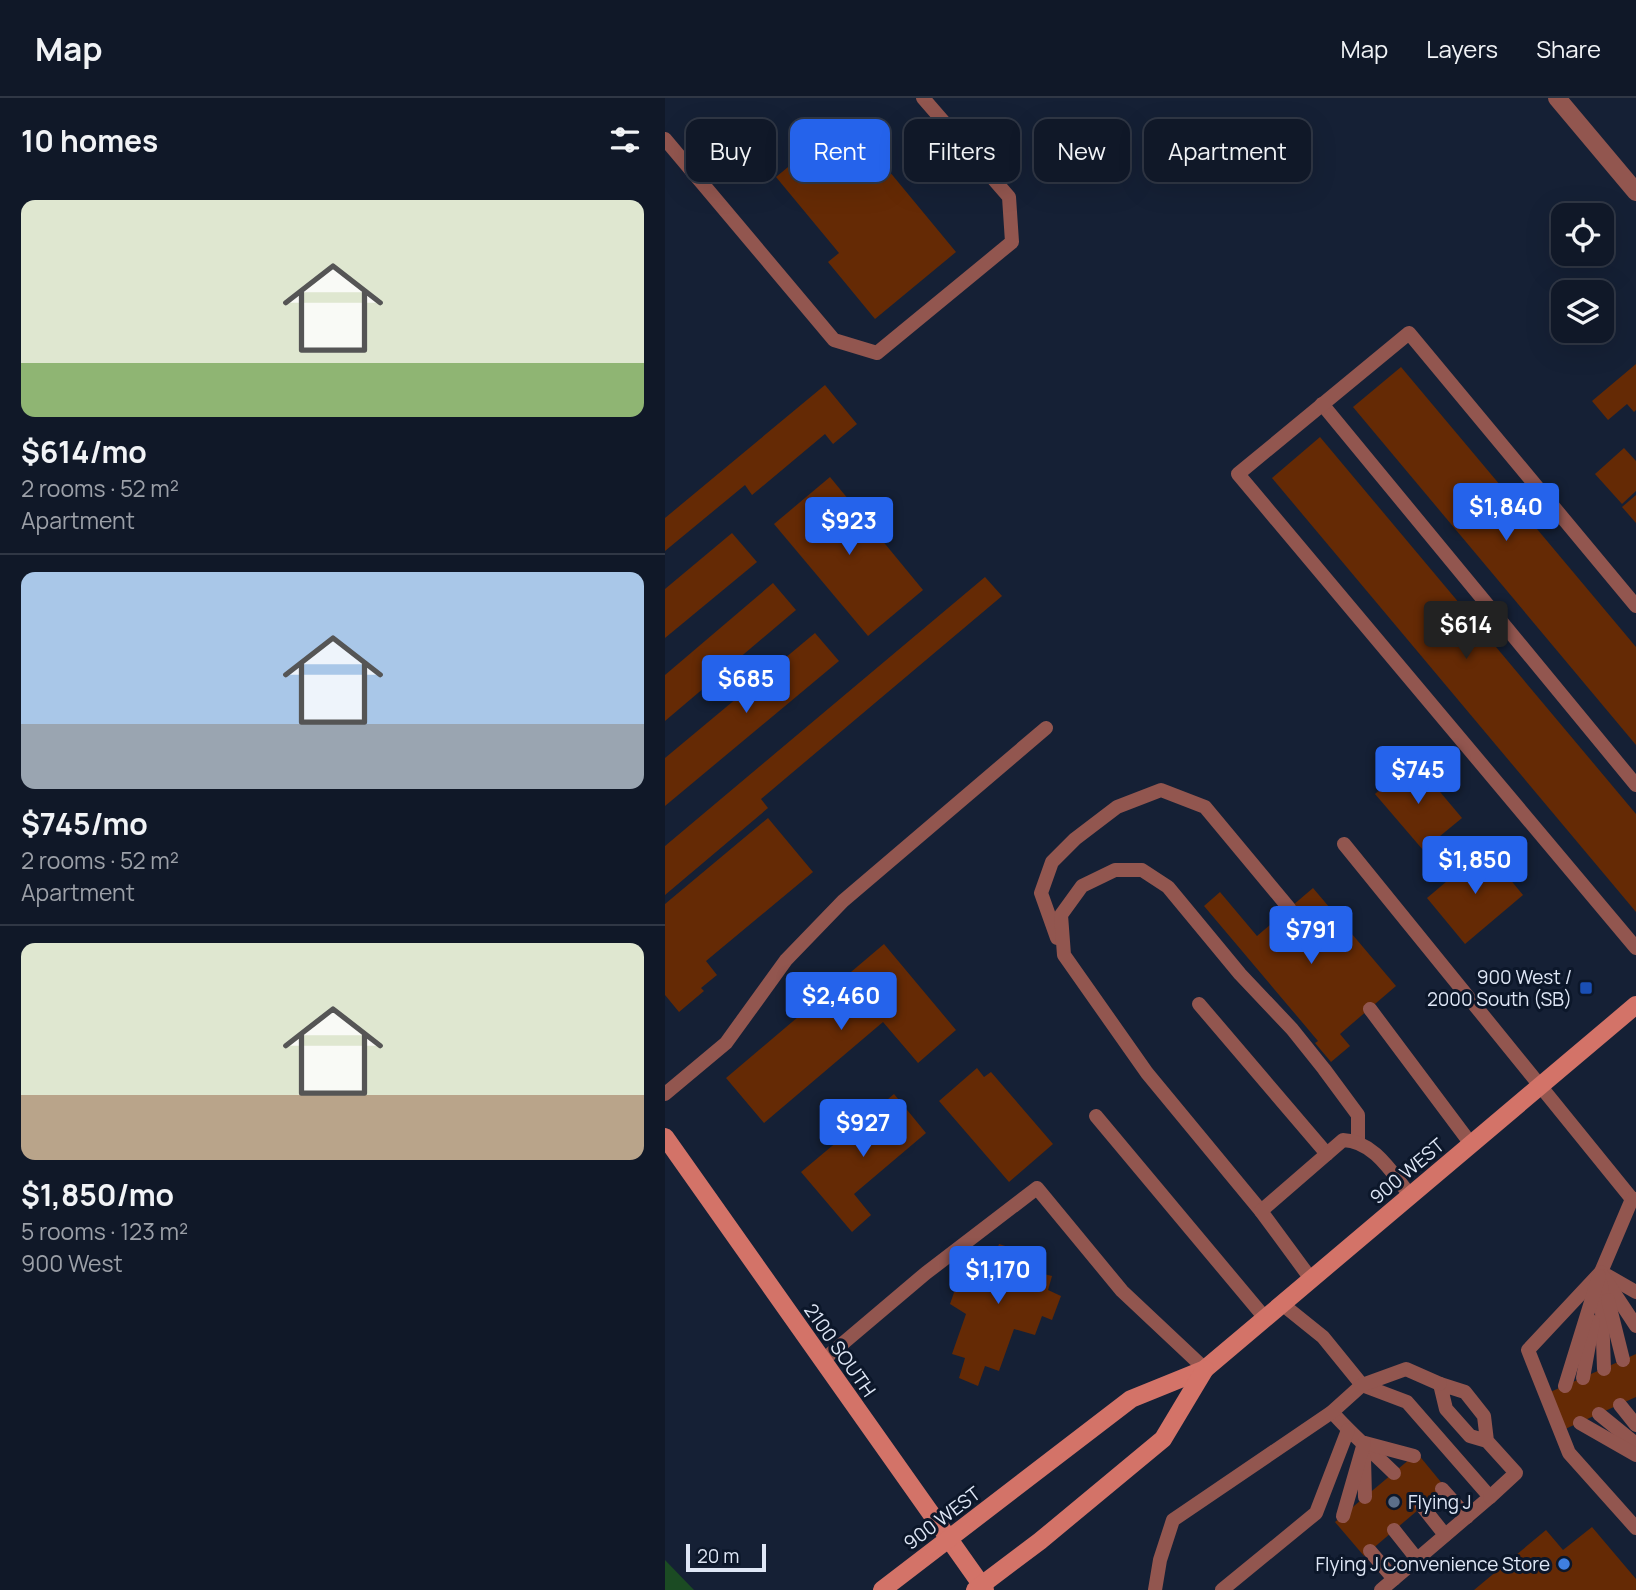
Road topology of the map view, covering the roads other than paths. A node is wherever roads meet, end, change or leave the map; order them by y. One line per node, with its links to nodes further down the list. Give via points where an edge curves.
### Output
1 (923, 98): 3 (lane, via 1009,197 1012,242 877,353 834,340)
2 (1557, 98): 4 (street)
3 (665, 139)
4 (1636, 192)
5 (1322, 404): 6 (lane, via 1409,333); 8 (lane); 11 (lane, via 1238,474)
6 (1636, 606)
7 (1046, 728): 17 (lane, via 843,901 786,960 726,1043)
8 (1636, 785)
9 (1344, 844): 16 (lane)
10 (1289, 908): 12 (lane, via 1205,807 1161,790 1117,807 1052,862 1041,893)
11 (1636, 948)
12 (1064, 956): 20 (lane, via 1061,915 1082,886 1115,870 1142,870 1151,875 1168,887 1324,1069 1357,1115); 25 (lane, via 1147,1073)
13 (1199, 1004): 22 (lane)
14 (1636, 1005): 16 (main road, 900 WEST)
15 (1370, 1009): 21 (lane)
16 (1539, 1086): 21 (main road, 900 WEST); 24 (lane)
17 (665, 1094)
18 (1095, 1116): 32 (lane)
19 (665, 1137): 35 (main road, 2100 SOUTH)
20 (1358, 1140): 22 (lane, via 1343,1140); 23 (lane, via 1378,1156)
21 (1471, 1144): 23 (main road, 900 WEST)
22 (1327, 1154): 25 (lane)
23 (1410, 1195): 27 (main road, 900 WEST)
24 (1634, 1199): 26 (lane)
25 (1261, 1211): 27 (lane)
26 (1601, 1272): 28 (lane); 29 (lane); 31 (lane); 33 (lane); 34 (lane); 37 (lane); 38 (lane); 41 (lane); 60 (lane, via 1528,1350 1569,1453)
27 (1311, 1279): 30 (main road, 900 WEST)
28 (1636, 1292)
29 (1636, 1298)
30 (1282, 1304): 32 (main road, 900 WEST); 40 (lane, via 1323,1337)
31 (1636, 1307)
32 (1265, 1318): 36 (main road, 900 WEST)
33 (1636, 1326)
34 (1623, 1360)
35 (822, 1361): 36 (lane, via 1037,1188 1122,1291); 63 (main road, 2100 SOUTH)
36 (1205, 1368): 63 (main road, 900 WEST, via 1131,1399); 67 (main road, 900 WEST, via 1163,1439)
37 (1604, 1369)
38 (1584, 1378)
39 (1440, 1384): 40 (lane, via 1406,1369); 48 (lane, via 1446,1409 1470,1436); 48 (lane, via 1465,1392 1472,1400 1484,1416)
40 (1362, 1385): 43 (lane); 56 (lane, via 1407,1402)
41 (1565, 1386)
42 (1620, 1405): 46 (lane)
43 (1332, 1412): 47 (lane); 69 (lane, via 1173,1520)
44 (1599, 1414): 50 (lane)
45 (1580, 1423): 51 (lane)
46 (1636, 1425)
47 (1348, 1430): 49 (lane); 70 (lane, via 1316,1513)
48 (1487, 1441): 56 (lane, via 1516,1473)
49 (1364, 1443): 52 (lane); 53 (lane); 55 (lane); 58 (lane)
50 (1636, 1444)
51 (1636, 1455)
52 (1415, 1456)
53 (1394, 1473)
54 (1442, 1489): 59 (lane)
55 (1365, 1497)
56 (1490, 1497): 59 (lane)
57 (1422, 1506): 62 (lane)
58 (1342, 1516)
59 (1467, 1517): 62 (lane)
60 (1636, 1528)
61 (1394, 1530): 65 (lane)
62 (1445, 1535): 65 (lane)
63 (949, 1539): 67 (main road, 2100 SOUTH); 68 (main road, 900 WEST)
64 (1370, 1551): 66 (lane)
65 (1417, 1559): 66 (lane)
66 (1394, 1579): 71 (lane)
67 (981, 1589)
68 (882, 1590)
69 (1155, 1590)
70 (1222, 1590)
71 (1381, 1590)

